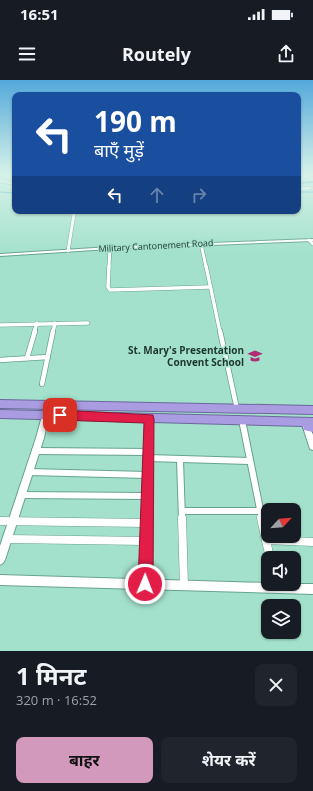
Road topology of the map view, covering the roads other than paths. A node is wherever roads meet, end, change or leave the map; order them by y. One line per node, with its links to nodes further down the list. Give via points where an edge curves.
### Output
1 (74, 214): 6 (street)
2 (311, 240): 3 (street, Military Cantonement Road); 4 (street)
3 (201, 244): 5 (street, Military Cantonement Road); 8 (street)
4 (313, 244)
5 (110, 248): 6 (street, Military Cantonement Road); 8 (street, via 110,290)
6 (68, 251): 7 (street, Military Cantonement Road)
7 (0, 255)
8 (210, 287): 19 (street)
9 (37, 323): 10 (street); 12 (street); 15 (street)
10 (55, 323): 11 (street); 14 (street)
11 (88, 323)
12 (1, 325): 13 (street)
13 (0, 331)
14 (48, 357): 15 (street); 17 (street)
15 (27, 358): 16 (street)
16 (0, 360)
17 (42, 384)
18 (0, 404): 20 (highway)
19 (237, 409): 20 (highway); 21 (highway)
20 (47, 410): 22 (highway); 23 (highway); 27 (street)
21 (313, 410)
22 (0, 414)
23 (149, 419): 24 (highway); 28 (street)
24 (242, 420): 25 (highway); 30 (street)
25 (310, 425): 26 (street)
26 (313, 446)
27 (35, 451): 28 (street); 31 (street)
28 (148, 455): 29 (street); 32 (street)
29 (180, 460): 30 (street); 35 (street)
30 (249, 461): 36 (street)
31 (29, 472): 32 (street); 33 (street)
32 (147, 475): 34 (street)
33 (21, 495): 34 (street); 38 (street)
34 (147, 496): 40 (street)
35 (182, 511): 36 (street); 48 (street)
36 (260, 511): 37 (street)
37 (261, 516)
38 (13, 520): 39 (street); 40 (street); 41 (street)
39 (0, 521)
40 (146, 523): 42 (street)
41 (8, 539): 42 (street); 45 (street)
42 (146, 541): 47 (street)
43 (301, 541): 44 (street)
44 (313, 542)
45 (0, 560)
46 (0, 580): 47 (street)
47 (145, 584): 48 (street)
48 (184, 586): 49 (street)
49 (261, 586)
50 (301, 588): 51 (street)
51 (313, 589)

